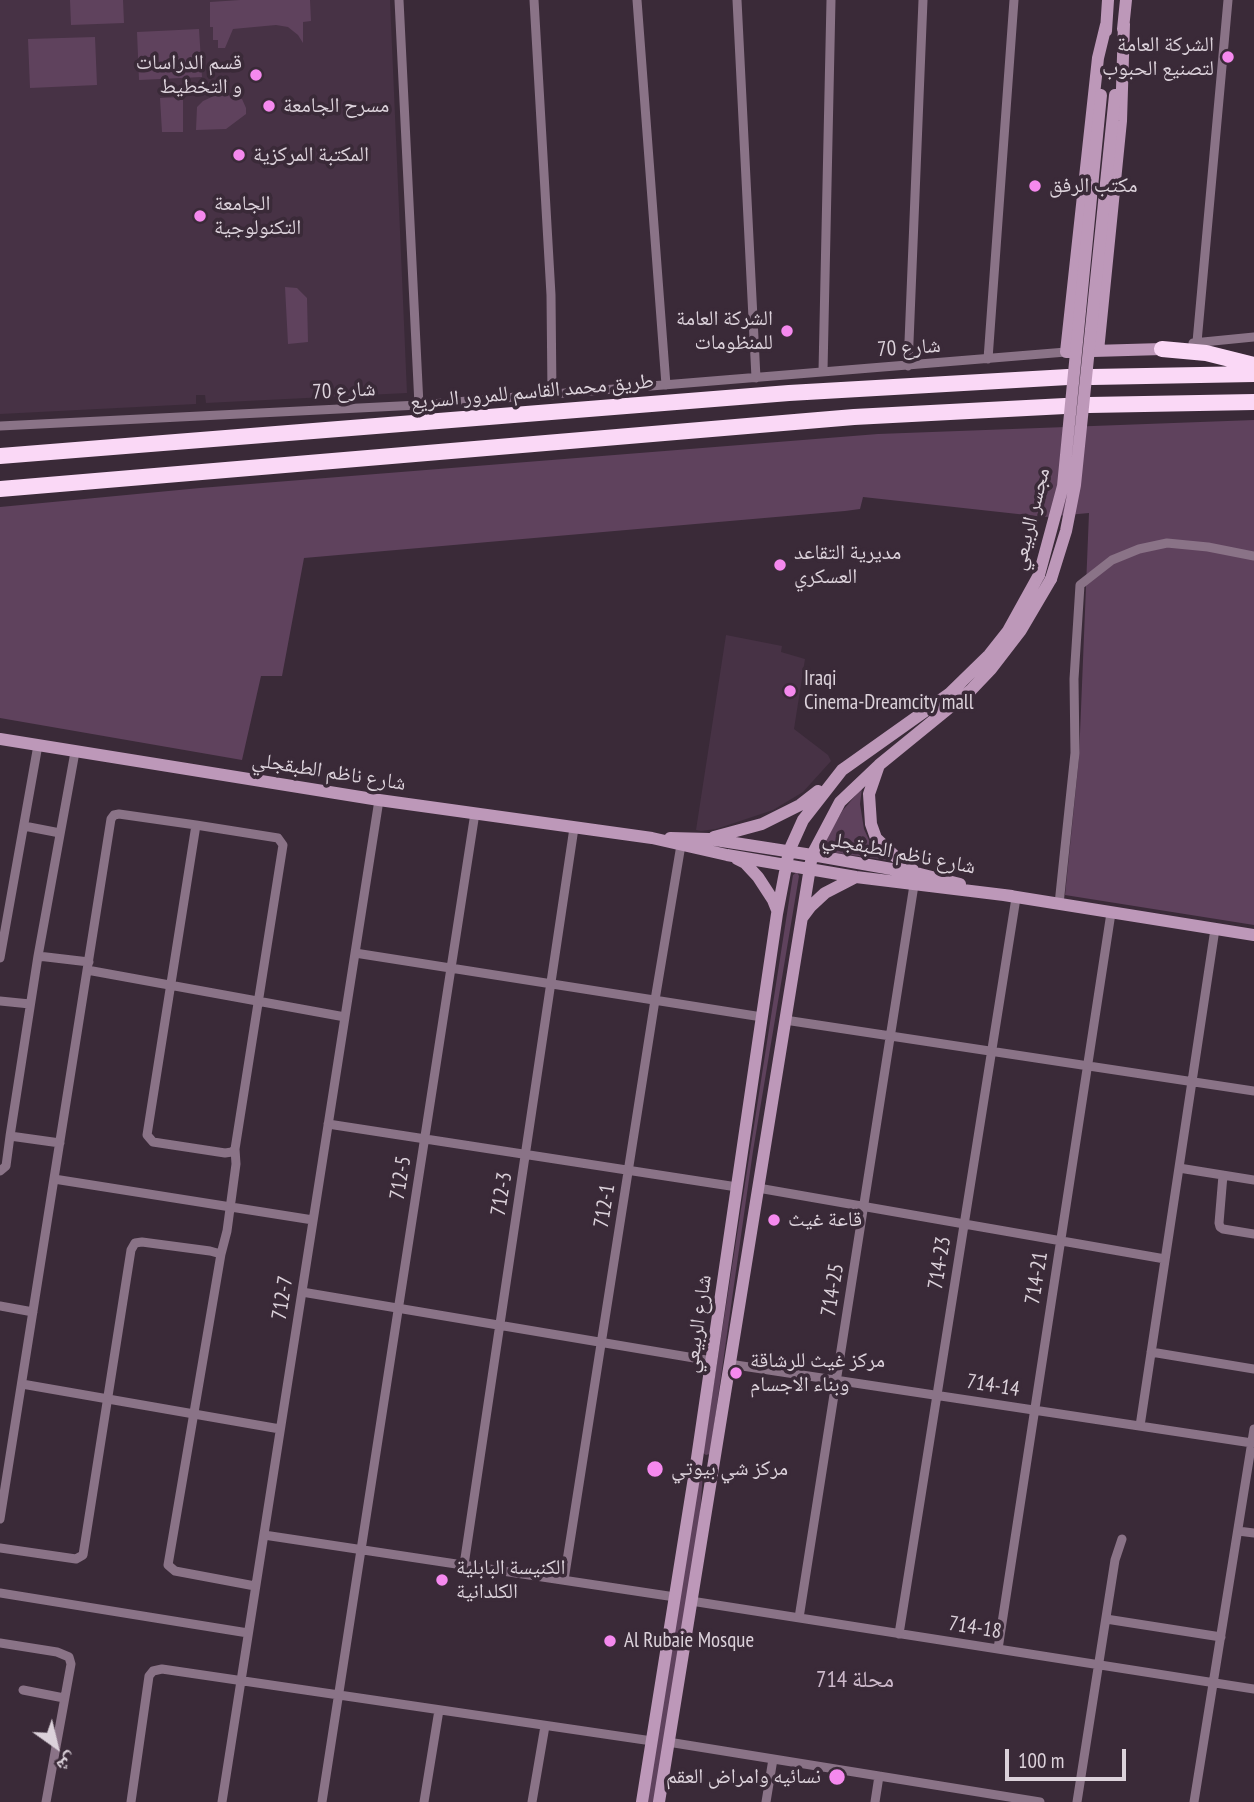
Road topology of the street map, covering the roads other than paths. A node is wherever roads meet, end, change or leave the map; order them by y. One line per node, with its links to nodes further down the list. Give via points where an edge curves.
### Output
1 (399, 0): 28 (street)
2 (534, 0): 26 (street, via 551,295)
3 (637, 0): 25 (street)
4 (737, 0): 24 (street)
5 (831, 0): 20 (street)
6 (923, 0): 19 (street)
7 (1014, 0): 17 (street)
8 (1108, 0): 12 (main road)
9 (1126, 0): 11 (main road)
10 (1228, 0): 14 (street)
11 (1124, 23): 15 (main road, via 1121,121 1095,351); 35 (main road, مجسر الربيعي, bridge, via 1075,485 1066,531)
12 (1106, 25): 16 (main road, via 1098,58); 35 (main road, مجسر الربيعي, bridge, via 1063,486)
13 (1254, 337): 14 (street)
14 (1197, 342): 15 (street)
15 (1162, 349): 18 (highway, via 1206,353)
16 (1069, 352): 17 (street, شارع 70)
17 (988, 359): 19 (street, شارع 70)
18 (1254, 365)
19 (908, 366): 20 (street, شارع 70)
20 (823, 371): 24 (street, شارع 70)
21 (1254, 374): 23 (highway)
22 (1068, 377): 32 (highway, طريق محمد القاسم للمرور السريع, via 789,393)
23 (1093, 377)
24 (756, 378): 25 (street, شارع 70)
25 (666, 385): 26 (street, شارع 70)
26 (552, 395): 28 (street, شارع 70)
27 (1254, 402): 29 (highway)
28 (419, 405): 31 (street, شارع 70)
29 (1089, 405)
30 (1065, 406): 33 (highway, via 854,417)
31 (0, 426)
32 (0, 456)
33 (0, 489)
34 (1254, 556): 57 (street, via 1167,543 1112,560 1080,585 1075,753)
35 (1045, 577): 39 (main road, مجسر الربيعي, via 1021,630 991,668); 40 (main road, مجسر الربيعي, via 971,674)
36 (0, 739): 37 (main road, شارع ناظم الطبقجلي)
37 (38, 745): 38 (main road, شارع ناظم الطبقجلي); 44 (street)
38 (75, 752): 41 (main road, شارع ناظم الطبقجلي); 46 (street)
39 (879, 765): 51 (main road, مجسر الربيعي, via 840,802); 55 (main road, via 869,794 876,838)
40 (842, 770): 47 (main road, via 782,815); 49 (main road, مجسر الربيعي, via 803,820)
41 (379, 800): 42 (main road, شارع ناظم الطبقجلي); 63 (street, 712-7)
42 (475, 813): 45 (main road, شارع ناظم الطبقجلي); 67 (street, 712-5)
43 (196, 825): 66 (street, via 114,815); 69 (street); 72 (street, via 278,838 283,845)
44 (24, 826): 46 (street); 65 (street)
45 (574, 828): 48 (main road, شارع ناظم الطبقجلي); 68 (street, 712-3)
46 (60, 833): 64 (street)
47 (709, 839): 48 (main road, شارع ناظم الطبقجلي); 49 (main road, شارع ناظم الطبقجلي)
48 (682, 842): 50 (main road, شارع ناظم الطبقجلي); 70 (street, 712-1)
49 (789, 851): 51 (main road, شارع ناظم الطبقجلي); 52 (main road, شارع الربيعي)
50 (727, 855): 52 (main road, شارع ناظم الطبقجلي); 59 (main road, via 752,869)
51 (812, 855): 53 (main road, شارع الربيعي); 55 (main road, شارع ناظم الطبقجلي)
52 (786, 865): 53 (main road, شارع ناظم الطبقجلي); 59 (main road, شارع الربيعي)
53 (809, 869): 54 (main road, شارع ناظم الطبقجلي); 60 (main road, شارع الربيعي)
54 (856, 877): 55 (main road, شارع ناظم الطبقجلي); 60 (main road, via 825,893)
55 (917, 879): 56 (main road, شارع ناظم الطبقجلي); 77 (street, 714-25)
56 (1014, 897): 57 (main road, شارع ناظم الطبقجلي); 78 (street, 714-23)
57 (1059, 904): 58 (main road, شارع ناظم الطبقجلي)
58 (1111, 913): 61 (main road, شارع ناظم الطبقجلي); 79 (street, 714-21)
59 (777, 914): 75 (main road, شارع الربيعي)
60 (800, 921): 76 (main road, شارع الربيعي)
61 (1215, 929): 62 (main road, شارع ناظم الطبقجلي); 80 (street)
62 (1254, 935)
63 (355, 953): 67 (street); 74 (street, 712-7)
64 (38, 956): 66 (street); 73 (street)
65 (0, 958)
66 (88, 966): 69 (street); 85 (street)
67 (451, 968): 68 (street); 84 (street, 712-5)
68 (551, 984): 70 (street); 87 (street, 712-3)
69 (170, 985): 72 (street); 86 (street, via 149,1140 229,1154)
70 (655, 1000): 75 (street); 89 (street, 712-1)
71 (0, 1001): 73 (street)
72 (258, 1001): 74 (street); 86 (street)
73 (30, 1004): 83 (street)
74 (345, 1017): 82 (street, 712-7)
75 (762, 1017): 94 (main road, شارع الربيعي)
76 (785, 1020): 77 (street); 95 (main road, شارع الربيعي)
77 (891, 1036): 78 (street); 96 (street, 714-25)
78 (992, 1051): 79 (street); 99 (street, 714-23)
79 (1087, 1065): 80 (street); 101 (street, 714-21)
80 (1192, 1081): 81 (street); 88 (street)
81 (1254, 1091)
82 (328, 1125): 84 (street); 98 (street, 712-7)
83 (10, 1136): 85 (street); 90 (street, via 6,1166)
84 (424, 1139): 87 (street); 106 (street, 712-5)
85 (60, 1143): 92 (street)
86 (235, 1149): 97 (street)
87 (526, 1154): 89 (street); 108 (street, 712-3)
88 (1179, 1168): 91 (street); 103 (street)
89 (628, 1170): 94 (street); 109 (street, 712-1)
90 (0, 1171)
91 (1223, 1175): 93 (street); 100 (street, via 1219,1223 1223,1229)
92 (54, 1179): 97 (street); 107 (street)
93 (1254, 1180)
94 (737, 1187): 111 (main road, شارع الربيعي)
95 (758, 1188): 96 (street); 112 (main road, شارع الربيعي)
96 (864, 1206): 99 (street); 114 (street, 714-25)
97 (229, 1207): 98 (street); 102 (street)
98 (313, 1220): 104 (street, 712-7)
99 (964, 1224): 101 (street); 116 (street, 714-23)
100 (1254, 1234)
101 (1061, 1241): 103 (street); 118 (street, 714-21)
102 (221, 1254): 117 (street, via 135,1244); 119 (street)
103 (1165, 1259): 110 (street)
104 (302, 1292): 106 (street); 121 (street, 712-7)
105 (0, 1306): 107 (street)
106 (398, 1308): 108 (street); 132 (street, 712-5)
107 (33, 1312): 115 (street)
108 (500, 1326): 109 (street); 133 (street, 712-3)
109 (601, 1343): 111 (street); 134 (street, 712-1)
110 (1151, 1352): 113 (street); 120 (street)
111 (712, 1361): 124 (main road, شارع الربيعي)
112 (729, 1364): 114 (street, 714-14); 125 (main road, شارع الربيعي)
113 (1254, 1369)
114 (836, 1380): 116 (street, 714-14); 139 (street, 714-25)
115 (22, 1384): 117 (street); 126 (street)
116 (937, 1395): 118 (street, 714-14); 142 (street, 714-23)
117 (106, 1399): 119 (street); 131 (street, via 83,1555 76,1559)
118 (1034, 1410): 120 (street, 714-14); 145 (street, 714-21)
119 (192, 1413): 121 (street); 135 (street, via 168,1564 175,1571)
120 (1140, 1426): 123 (street, 714-14)
121 (280, 1429): 129 (street, 712-7)
122 (1254, 1429): 123 (street)
123 (1252, 1443): 127 (street)
124 (696, 1465): 125 (main road); 137 (main road, شارع الربيعي)
125 (712, 1469): 138 (main road, شارع الربيعي)
126 (0, 1519)
127 (1238, 1531): 128 (street); 143 (street)
128 (1254, 1534)
129 (264, 1535): 132 (street); 135 (street, 712-7)
130 (1122, 1539): 140 (street)
131 (0, 1548)
132 (361, 1549): 133 (street); 151 (street, 712-5)
133 (464, 1565): 134 (street)
134 (564, 1580): 137 (street)
135 (256, 1586): 141 (street, 712-7)
136 (0, 1593): 141 (street)
137 (675, 1597): 155 (main road, شارع الربيعي)
138 (691, 1601): 139 (street, 714-18); 156 (main road, شارع الربيعي)
139 (799, 1618): 142 (street, 714-18)
140 (1106, 1619): 143 (street); 146 (street)
141 (248, 1633): 147 (street, 712-7)
142 (899, 1634): 145 (street, 714-18)
143 (1221, 1637): 148 (street)
144 (0, 1643): 152 (street, via 69,1657)
145 (998, 1649): 146 (street, 714-18)
146 (1099, 1665): 148 (street, 714-18); 171 (street)
147 (241, 1682): 151 (street); 161 (street, via 153,1671); 162 (street, 712-7)
148 (1213, 1683): 149 (street, 714-18); 172 (street)
149 (1254, 1689)
150 (23, 1690): 152 (street)
151 (338, 1696): 153 (street); 163 (street, 712-5)
152 (64, 1698): 160 (street)
153 (439, 1710): 154 (street); 164 (street)
154 (545, 1726): 155 (street); 165 (street)
155 (652, 1741): 166 (main road, شارع الربيعي)
156 (668, 1742): 157 (street); 167 (main road, شارع الربيعي)
157 (773, 1759): 158 (street); 168 (street)
158 (879, 1776): 159 (street); 169 (street)
159 (974, 1797): 170 (street)
160 (46, 1802)
161 (131, 1802)
162 (222, 1802)
163 (321, 1802)
164 (424, 1802)
165 (532, 1802)
166 (642, 1802)
167 (659, 1802)
168 (766, 1802)
169 (875, 1802)
170 (1040, 1802)
171 (1077, 1802)
172 (1194, 1802)

